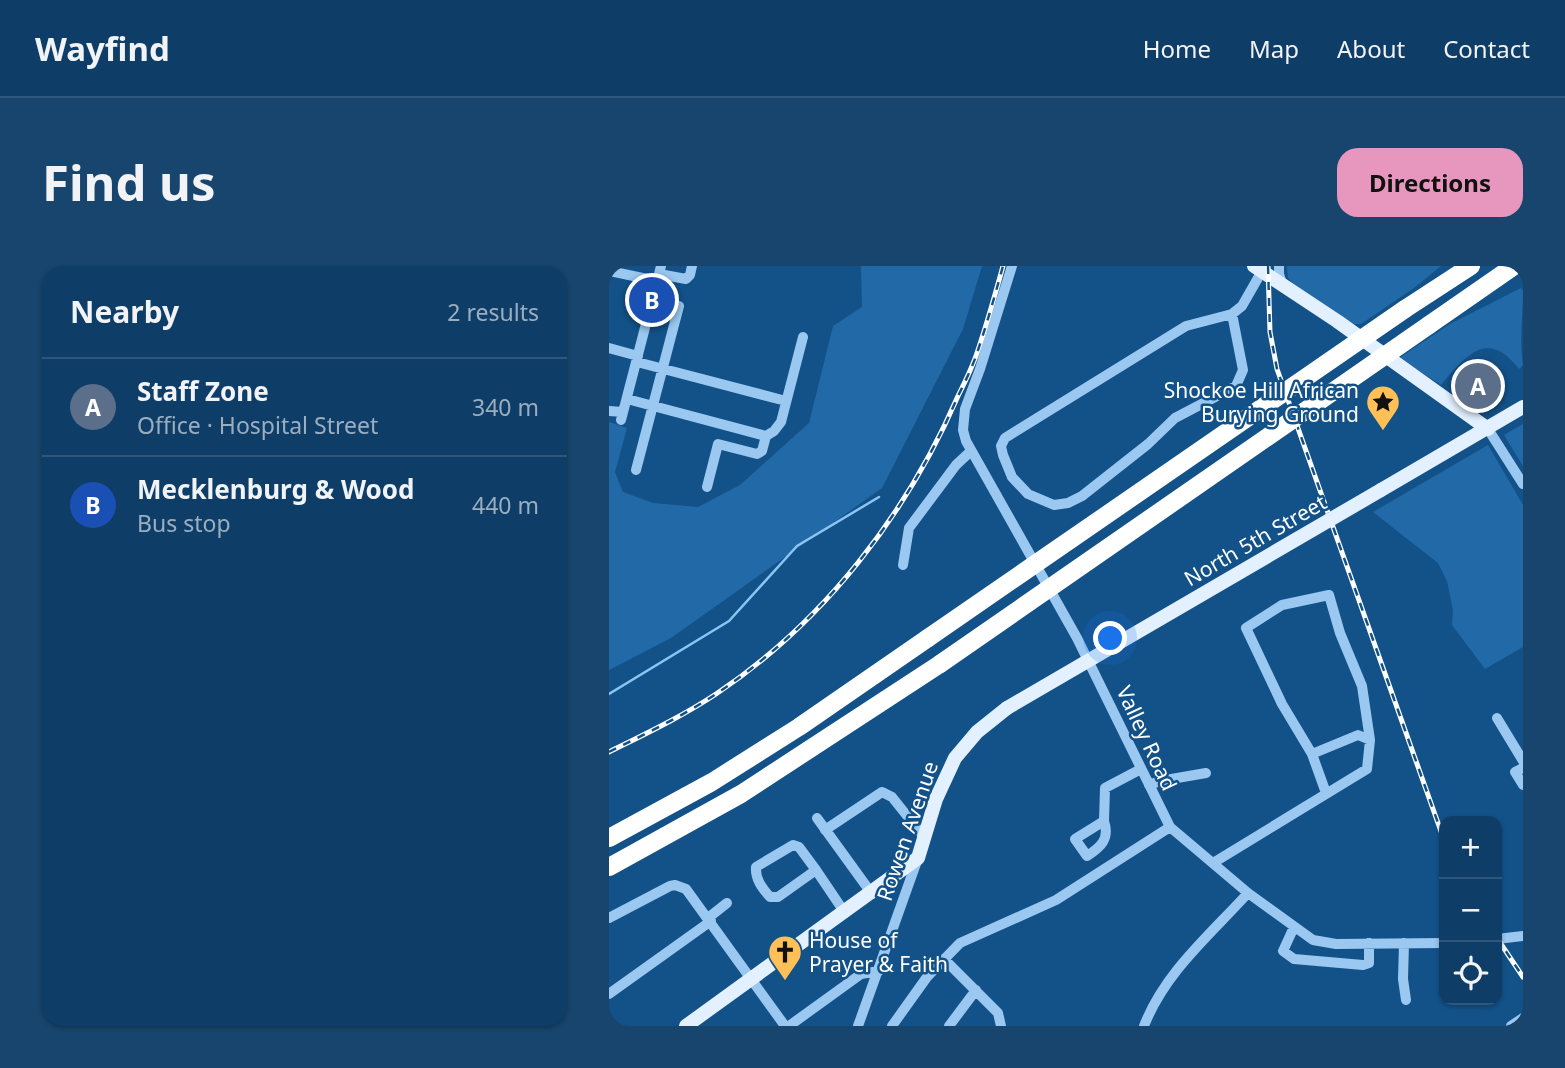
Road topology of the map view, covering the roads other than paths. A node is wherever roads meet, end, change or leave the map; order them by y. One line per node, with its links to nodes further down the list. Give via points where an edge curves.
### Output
1 (692, 266): 10 (street, via 686,279)
2 (1012, 266): 27 (street, Valley Road, via 965,408 963,429)
3 (1279, 266): 11 (street)
4 (1454, 266): 14 (highway)
5 (1471, 266): 14 (highway)
6 (1514, 266): 12 (highway)
7 (1260, 268): 11 (main road); 15 (street, via 1242,306)
8 (609, 271): 10 (street)
9 (1523, 273): 12 (highway)
10 (659, 274): 18 (street)
11 (1282, 284): 25 (main road)
12 (1458, 305): 51 (highway, bridge, via 940,664 741,794)
13 (679, 306): 19 (street)
14 (1405, 309): 48 (highway, bridge, via 799,727 712,782)
15 (1233, 314): 15 (street, via 1186,326 1005,438 1001,446 1012,477 1042,501 1068,503 1148,444 1175,418 1236,386 1243,370)
16 (803, 337): 21 (street)
17 (609, 348): 18 (street)
18 (637, 359): 19 (street); 20 (street)
19 (662, 369): 21 (street); 22 (street)
20 (627, 399): 22 (street); 24 (street, via 622,416)
21 (786, 401): 26 (street, via 781,422)
22 (652, 406): 26 (street); 28 (street)
23 (1523, 407): 25 (main road, North 5th Street)
24 (609, 411)
25 (1488, 429): 29 (street); 32 (main road, North 5th Street, bridge)
26 (766, 436): 30 (street, via 757,454 718,444)
27 (971, 451): 31 (street, via 909,528); 38 (street, Valley Road, via 1077,638)
28 (636, 470)
29 (1523, 484)
30 (706, 487)
31 (903, 565)
32 (1007, 708): 47 (main road, Rowen Avenue, via 955,758)
33 (1497, 718): 36 (street)
34 (1370, 740): 35 (street, via 1358,735); 35 (street, via 1362,686 1329,595 1282,605 1246,628); 42 (street, via 1367,769)
35 (1312, 754): 42 (street)
36 (1523, 761)
37 (1523, 768): 41 (street, via 1515,772)
38 (1141, 769): 40 (street, Valley Road); 44 (street, via 1105,788)
39 (1206, 773): 40 (street)
40 (1149, 785): 45 (street, Valley Road)
41 (1523, 785)
42 (1327, 793): 50 (street)
43 (817, 818): 46 (street)
44 (1104, 821)
45 (1170, 827): 50 (street, Valley Road); 65 (street, via 1056,900 968,938)
46 (825, 830): 47 (street, via 879,793 886,793); 54 (street)
47 (924, 837): 49 (main road, Rowen Avenue)
48 (609, 838)
49 (918, 858): 54 (main road); 66 (street, Rowen Avenue)
50 (1213, 863): 53 (street, Valley Road)
51 (609, 867)
52 (816, 870): 52 (street, via 778,897 770,897 760,886 756,867 793,845); 56 (street)
53 (1248, 893): 59 (street, Valley Road); 78 (street, via 1160,991)
54 (872, 894): 56 (main road)
55 (727, 903): 58 (street)
56 (845, 913): 67 (main road)
57 (609, 918): 58 (street, via 670,886 681,886)
58 (709, 920): 67 (street); 69 (street)
59 (1294, 928): 62 (street, Valley Road, via 1324,943); 62 (street, via 1283,951 1294,959 1363,965 1369,963)
60 (1523, 936): 61 (street)
61 (1502, 938)
62 (1369, 943): 63 (street, Valley Road)
63 (1404, 943): 64 (street, Valley Road); 70 (street)
64 (1439, 943)
65 (944, 959): 68 (street); 75 (street)
66 (880, 971): 73 (street, via 861,974); 74 (street, Rowen Avenue)
67 (751, 979): 72 (main road); 73 (street)
68 (976, 990): 76 (street); 77 (street, via 998,1013)
69 (609, 994)
70 (1406, 1000)
71 (1523, 1018): 79 (street)
72 (686, 1026)
73 (787, 1026)
74 (858, 1026)
75 (892, 1026)
76 (949, 1026)
77 (1001, 1026)
78 (1144, 1026)
79 (1511, 1026)

